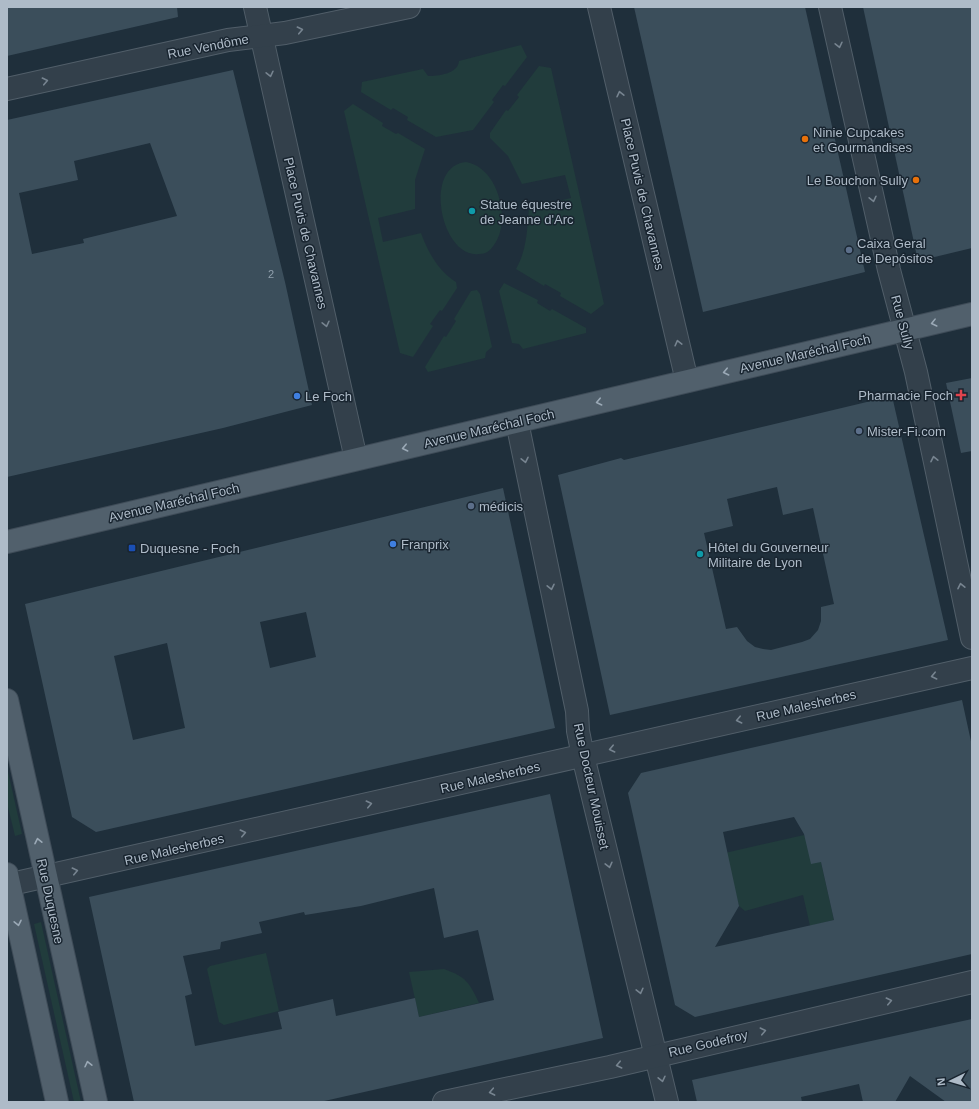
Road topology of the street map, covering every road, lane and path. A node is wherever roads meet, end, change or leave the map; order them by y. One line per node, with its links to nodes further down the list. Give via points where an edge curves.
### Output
1 (255, 7): 5 (street, Place Puvis de Chavannes)
2 (409, 7): 5 (street, Rue Vendôme, one-way to 2)
3 (599, 7): 9 (street, Place Puvis de Chavannes, one-way to 3)
4 (830, 7): 8 (street, Rue Sully, one-way to 8)
5 (261, 36): 6 (street, Rue Vendôme, one-way to 5, via 228,40); 11 (street, Place Puvis de Chavannes, one-way to 11)
6 (7, 89)
7 (972, 314): 8 (main road, Avenue Maréchal Foch, one-way to 8)
8 (904, 330): 9 (main road, Avenue Maréchal Foch, one-way to 9); 13 (street, Rue Sully, one-way to 8, via 923,403)
9 (687, 381): 10 (main road, Avenue Maréchal Foch, one-way to 10)
10 (516, 422): 11 (main road, Avenue Maréchal Foch, one-way to 11); 16 (street, Rue Docteur Mouisset, one-way to 16, via 576,703)
11 (356, 459): 12 (main road, Avenue Maréchal Foch)
12 (7, 542)
13 (972, 638)
14 (972, 668): 16 (street, Rue Malesherbes, one-way to 16)
15 (7, 700): 17 (main road, Rue Duquesne, one-way to 15)
16 (583, 756): 17 (street, Rue Malesherbes, one-way to 16); 20 (street, Rue Docteur Mouisset, one-way to 20)
17 (46, 877): 18 (street, Rue Malesherbes); 22 (main road, Rue Duquesne, one-way to 17)
18 (8, 882): 21 (main road, one-way to 21)
19 (972, 982): 20 (street, Rue Godefroy, one-way to 19)
20 (657, 1056): 23 (street, Rue Godefroy, one-way to 23); 24 (street, Rue Docteur Mouisset, one-way to 24)
21 (57, 1102)
22 (96, 1102)
23 (444, 1102)
24 (667, 1102)

